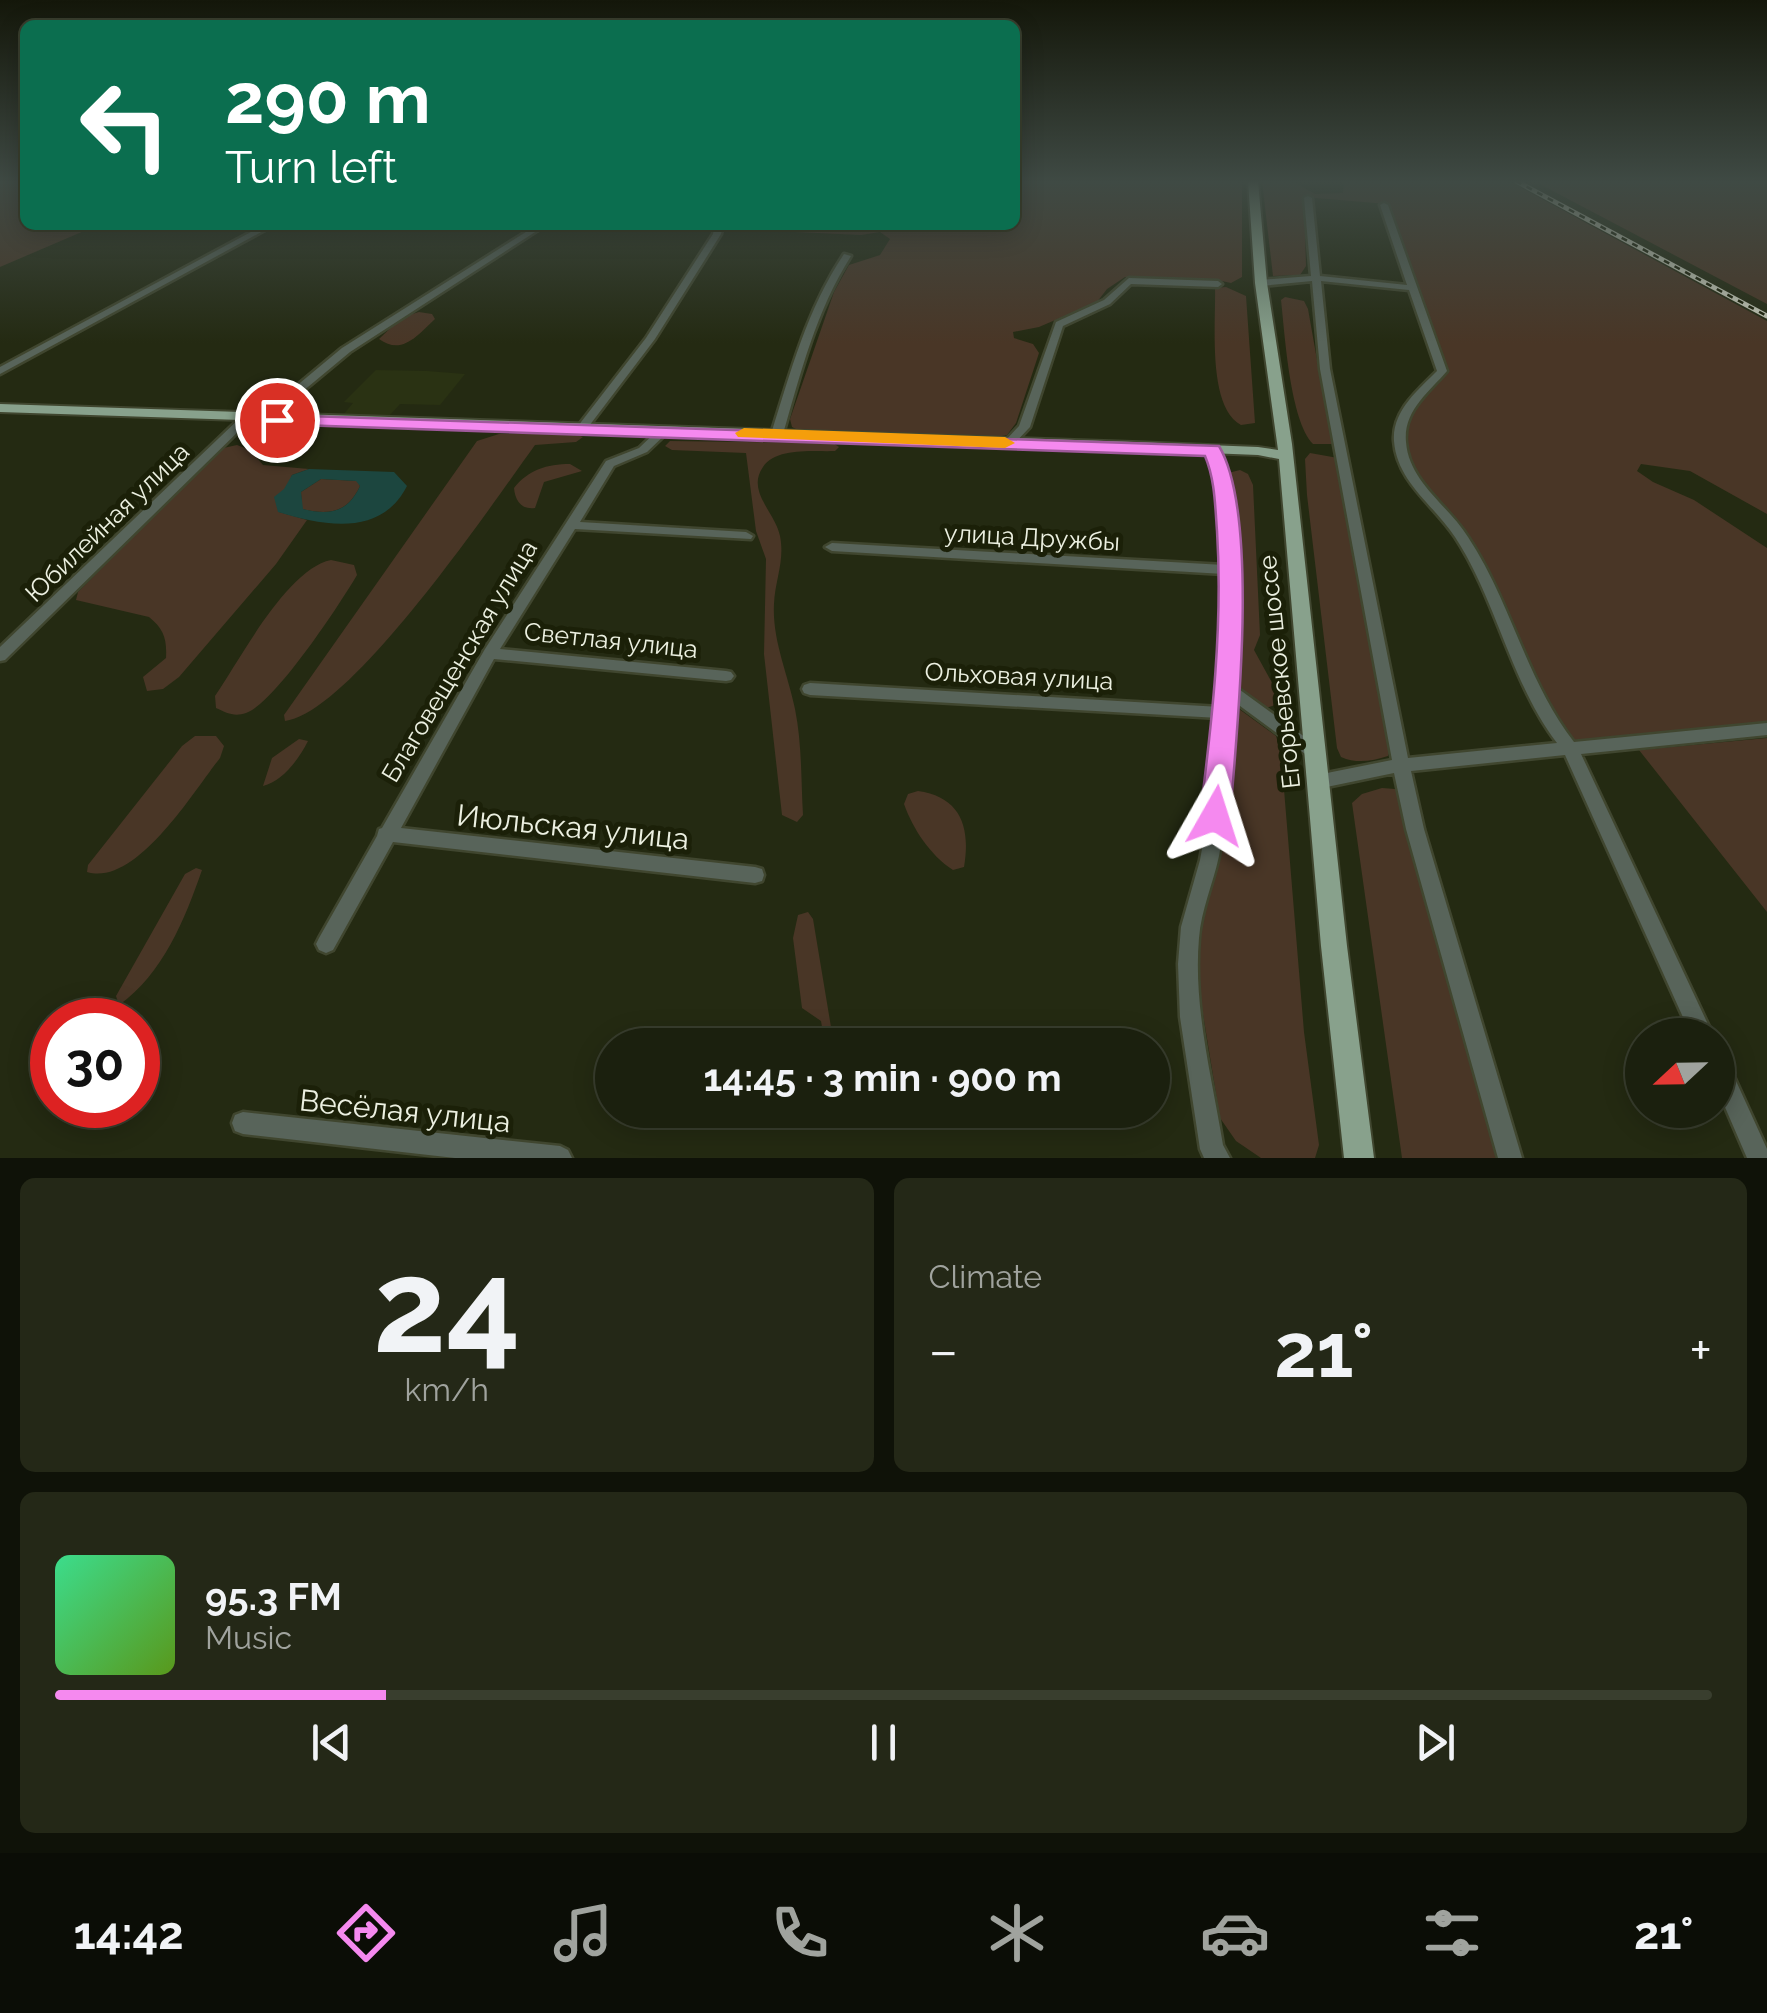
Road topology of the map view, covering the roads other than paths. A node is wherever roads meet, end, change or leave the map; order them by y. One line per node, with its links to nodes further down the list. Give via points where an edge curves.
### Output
1 (252, 235): 12 (street)
2 (526, 235): 15 (street, via 346,350)
3 (716, 235): 16 (street)
4 (1258, 235): 9 (main road, Егорьевское шоссе)
5 (1311, 235): 8 (street)
6 (1395, 235): 11 (street)
7 (847, 256): 18 (street, via 813,318)
8 (1315, 278): 9 (street); 11 (street); 35 (street, via 1325,369)
9 (1261, 283): 21 (main road, Егорьевское шоссе)
10 (1218, 284): 19 (street, via 1129,281 1107,302 1059,324 1024,427)
11 (1414, 288): 33 (street, via 1442,371 1407,408 1400,443 1405,462 1461,534 1552,728)
12 (0, 372)
13 (0, 408): 14 (main road)
14 (245, 419): 15 (main road); 27 (street, Юбилейная улица)
15 (263, 419): 16 (main road)
16 (582, 428): 17 (main road)
17 (663, 431): 18 (main road); 22 (street, Благовещенская улица, via 642,450 610,464)
18 (777, 434): 19 (main road)
19 (1009, 443): 20 (main road)
20 (1212, 450): 21 (main road); 25 (street, via 1222,474)
21 (1285, 456): 34 (main road, Егорьевское шоссе)
22 (570, 524): 23 (street); 26 (street, Благовещенская улица)
23 (746, 536)
24 (832, 547): 25 (street, улица Дружбы)
25 (1230, 570): 29 (street)
26 (490, 653): 28 (street, Светлая улица); 37 (street, Благовещенская улица)
27 (0, 656)
28 (726, 676)
29 (1227, 688): 31 (street); 34 (street)
30 (810, 689): 31 (street, Ольховая улица)
31 (1226, 713): 44 (street, via 1212,850 1190,934 1188,978)
32 (1767, 728): 33 (street)
33 (1570, 748): 35 (street); 40 (street)
34 (1314, 752): 36 (main road, Егорьевское шоссе)
35 (1401, 765): 36 (street); 46 (street)
36 (1317, 782): 45 (main road, Егорьевское шоссе)
37 (386, 834): 38 (street, Июльская улица); 39 (street, Благовещенская улица)
38 (754, 875)
39 (326, 944)
40 (1694, 1018)
41 (1735, 1104): 47 (street)
42 (243, 1123): 43 (street, Весёлая улица)
43 (560, 1158)
44 (1218, 1158)
45 (1359, 1158)
46 (1510, 1158)
47 (1760, 1158)

